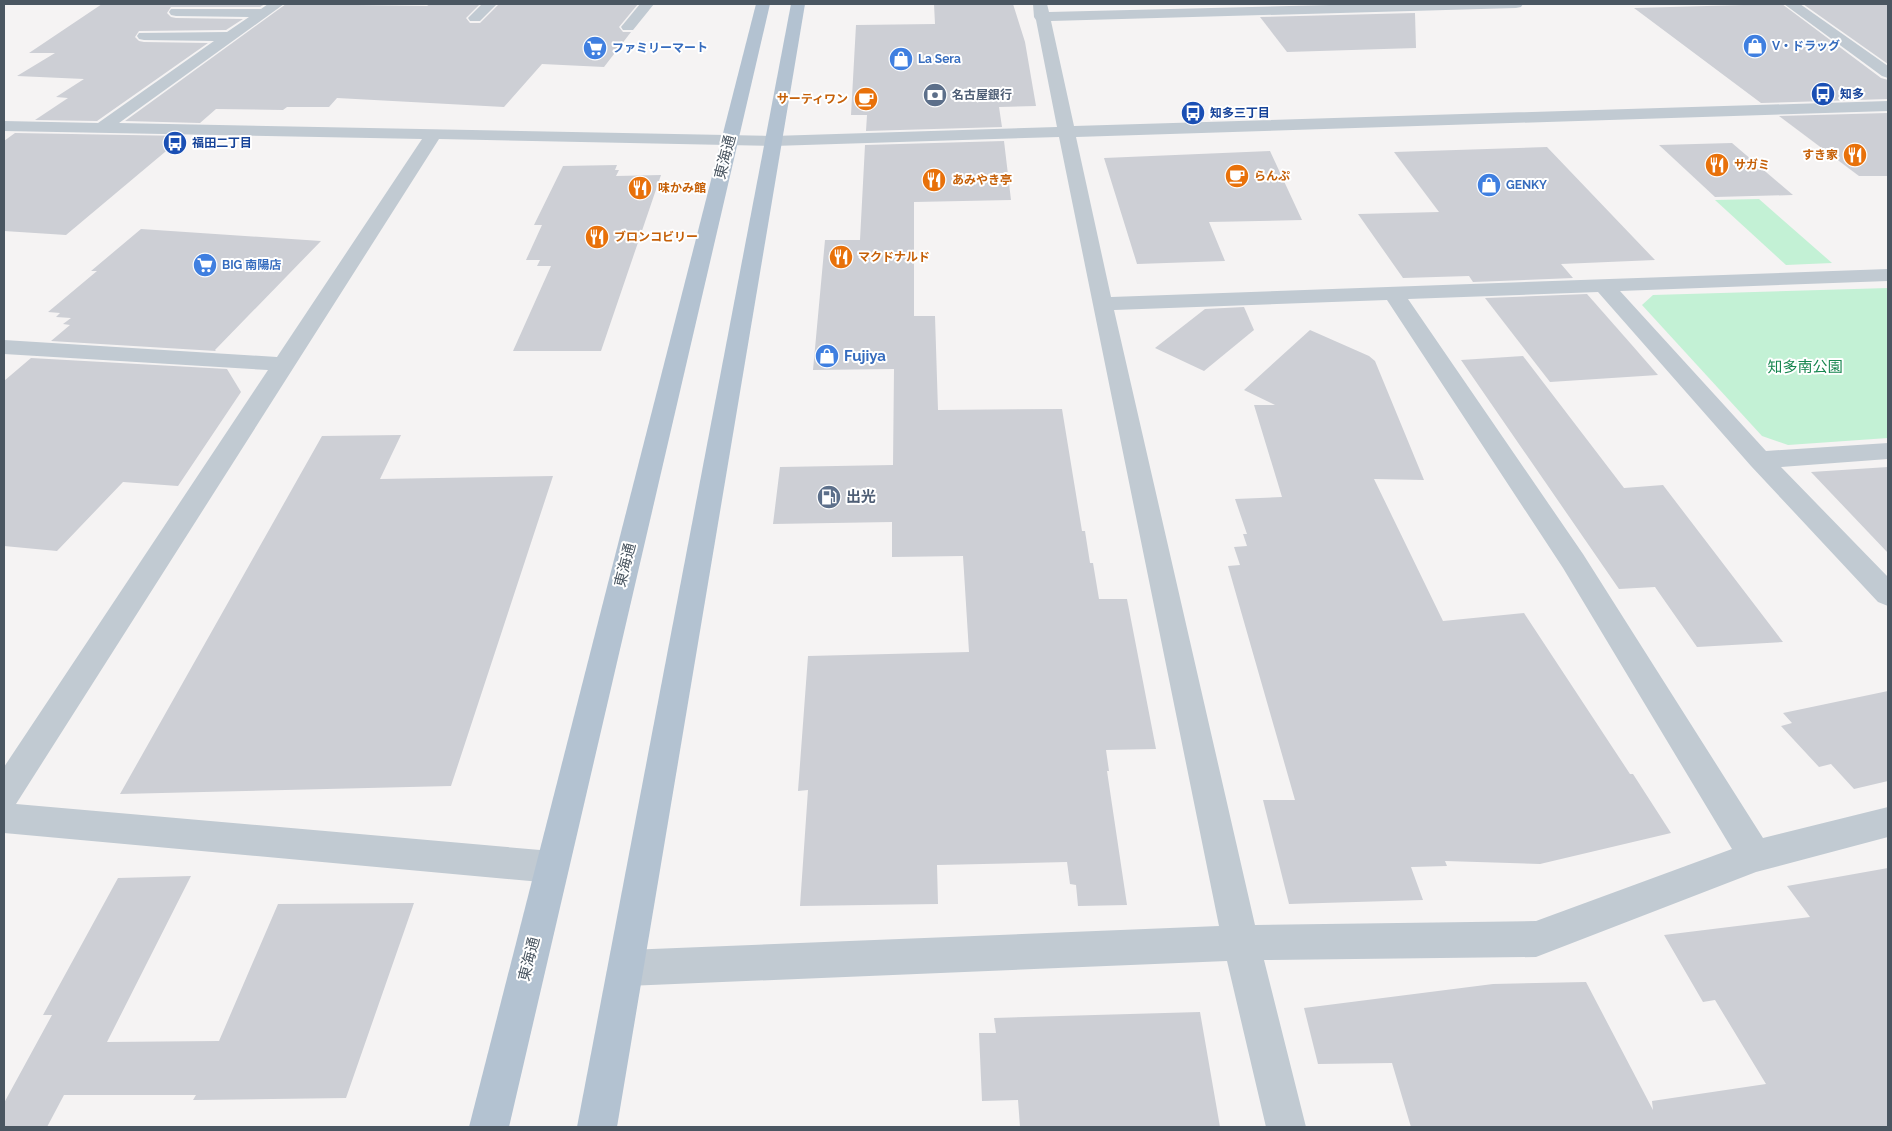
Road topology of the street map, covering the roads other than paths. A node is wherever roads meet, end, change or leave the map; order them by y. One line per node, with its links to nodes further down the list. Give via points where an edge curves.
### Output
1 (490, 4): 11 (street)
2 (647, 4): 12 (street)
3 (763, 4): 21 (main road, 東海通)
4 (798, 4): 22 (main road)
5 (1516, 4): 7 (street)
6 (1791, 4): 15 (street)
7 (1348, 6): 9 (street)
8 (270, 8): 10 (street); 14 (street)
9 (1040, 10): 19 (street)
10 (176, 12)
11 (475, 18)
12 (628, 27)
13 (144, 36): 14 (street)
14 (230, 37): 18 (street)
15 (1888, 72)
16 (1888, 106): 19 (street)
17 (4, 126): 18 (street)
18 (101, 128): 20 (street)
19 (1066, 132): 22 (street); 26 (street)
20 (434, 134): 21 (street); 28 (street)
21 (730, 139): 22 (street); 36 (main road, 東海通)
22 (773, 141): 38 (main road)
23 (1888, 274): 24 (street)
24 (1604, 285): 25 (street); 30 (street)
25 (1393, 293): 26 (street); 35 (street, via 1573,561)
26 (1103, 304): 37 (street)
27 (4, 347): 28 (street)
28 (284, 364): 32 (street)
29 (1888, 451): 30 (street)
30 (1760, 460): 31 (street)
31 (1888, 595)
32 (4, 794)
33 (4, 818): 36 (street)
34 (1888, 822): 35 (street)
35 (1755, 856): 37 (street, via 1536,940)
36 (552, 867): 39 (main road, 東海通)
37 (1241, 943): 38 (street); 41 (street)
38 (627, 968): 40 (main road)
39 (489, 1127)
40 (597, 1127)
41 (1286, 1127)

